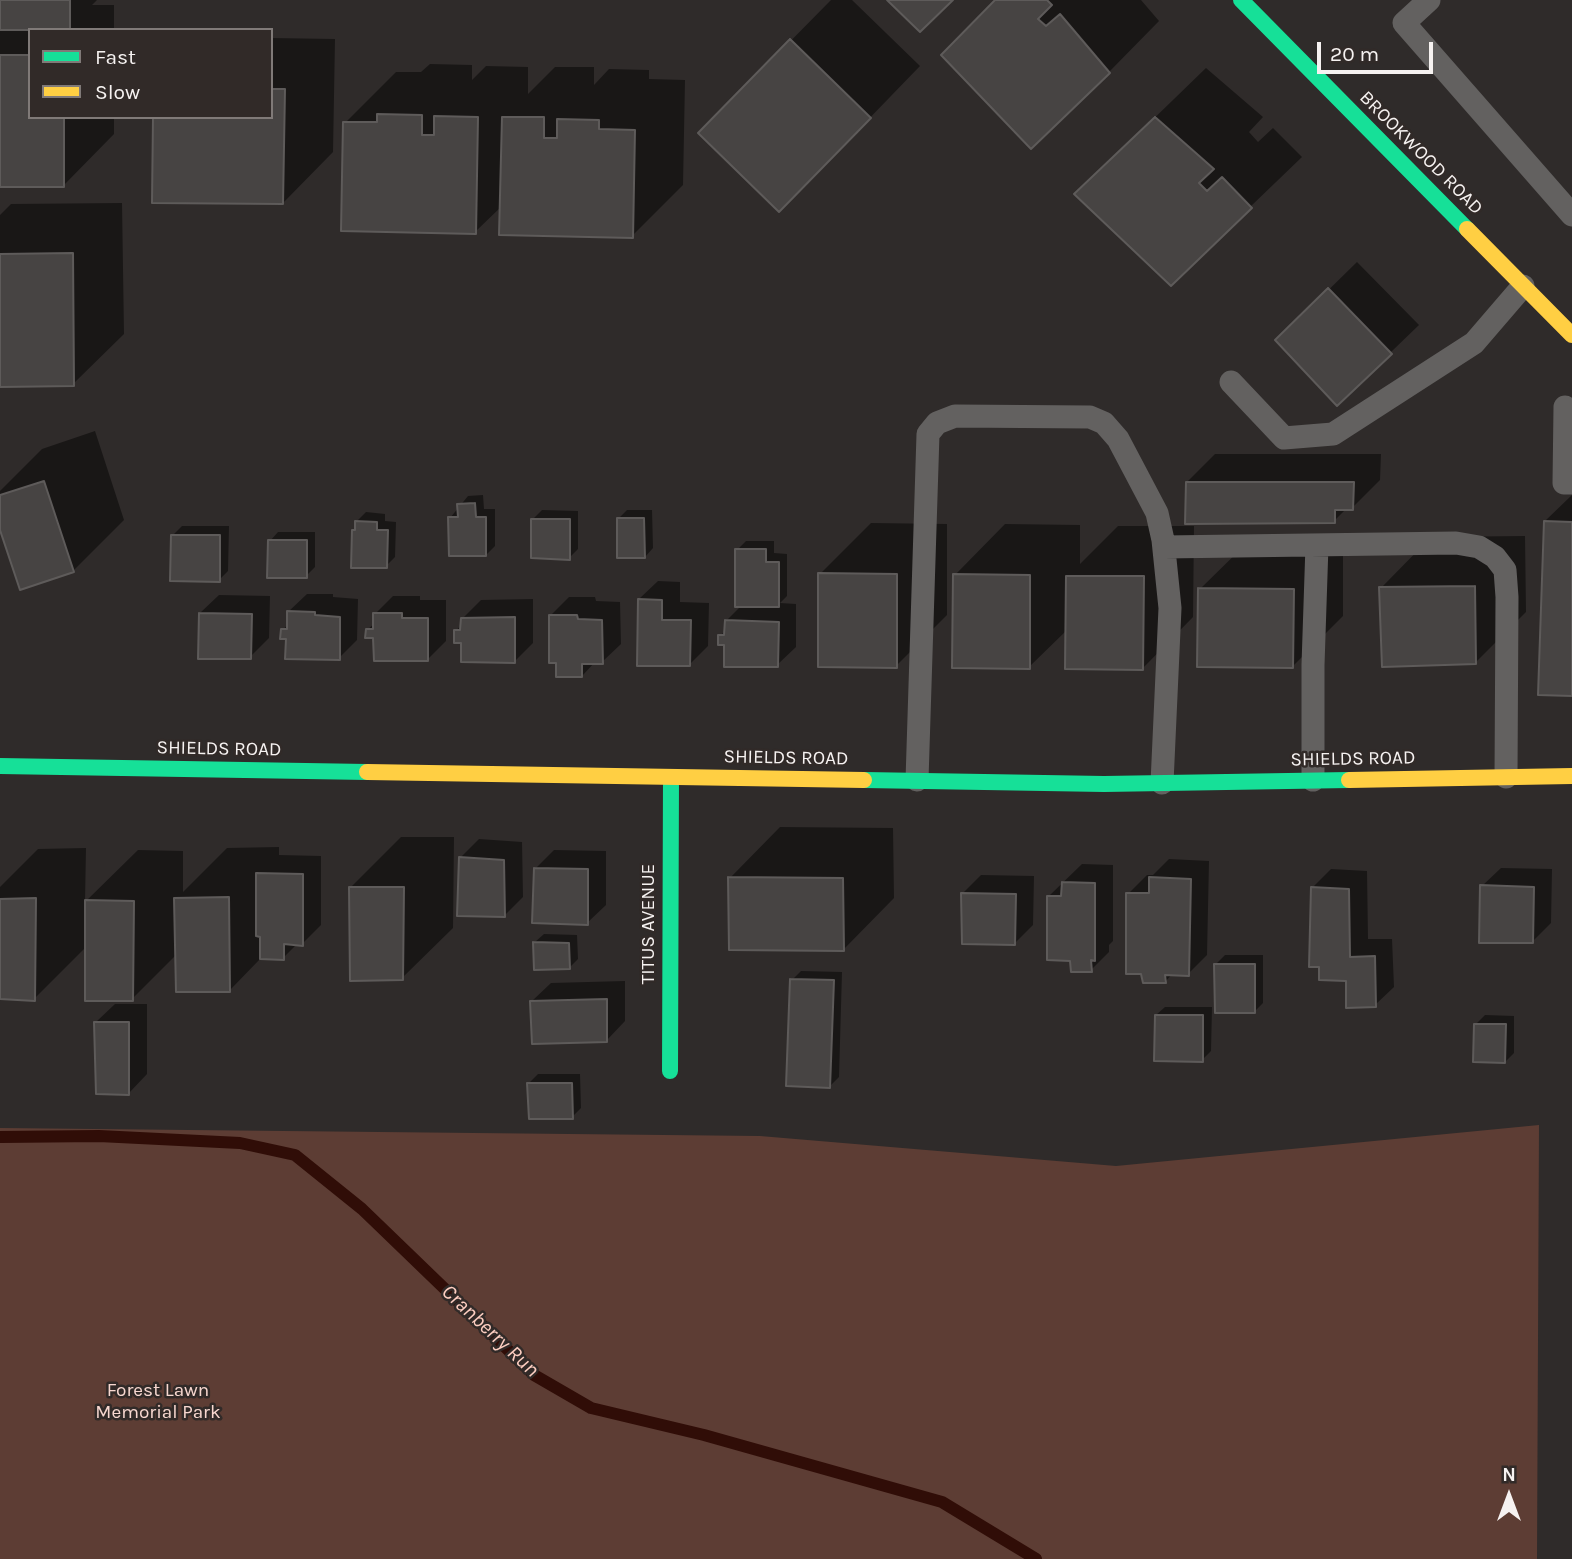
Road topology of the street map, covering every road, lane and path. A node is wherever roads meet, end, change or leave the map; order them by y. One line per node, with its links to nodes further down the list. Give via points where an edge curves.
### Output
1 (1241, 0): 4 (main road, BROOKWOOD ROAD)
2 (1429, 0): 3 (lane, via 1404,23)
3 (1572, 215)
4 (1523, 286): 5 (main road, BROOKWOOD ROAD); 6 (lane, via 1474,343 1333,433 1284,438)
5 (1572, 335)
6 (1231, 382)
7 (1565, 407): 8 (lane, via 1564,483)
8 (1572, 484)
9 (1317, 545): 10 (lane); 14 (lane, via 1456,543 1479,547 1495,557 1505,570); 16 (lane)
10 (1164, 547): 15 (lane, via 1157,513 1118,439 1104,423 1090,417 955,416 937,423 928,433); 17 (lane, via 1170,608)
11 (0, 766): 13 (main road, SHIELDS ROAD)
12 (1572, 776): 14 (main road, SHIELDS ROAD)
13 (671, 777): 15 (main road, SHIELDS ROAD); 18 (main road, TITUS AVENUE)
14 (1506, 777): 16 (main road, SHIELDS ROAD)
15 (917, 780): 17 (main road, SHIELDS ROAD)
16 (1312, 780): 17 (main road, SHIELDS ROAD)
17 (1162, 783)
18 (670, 1071)

